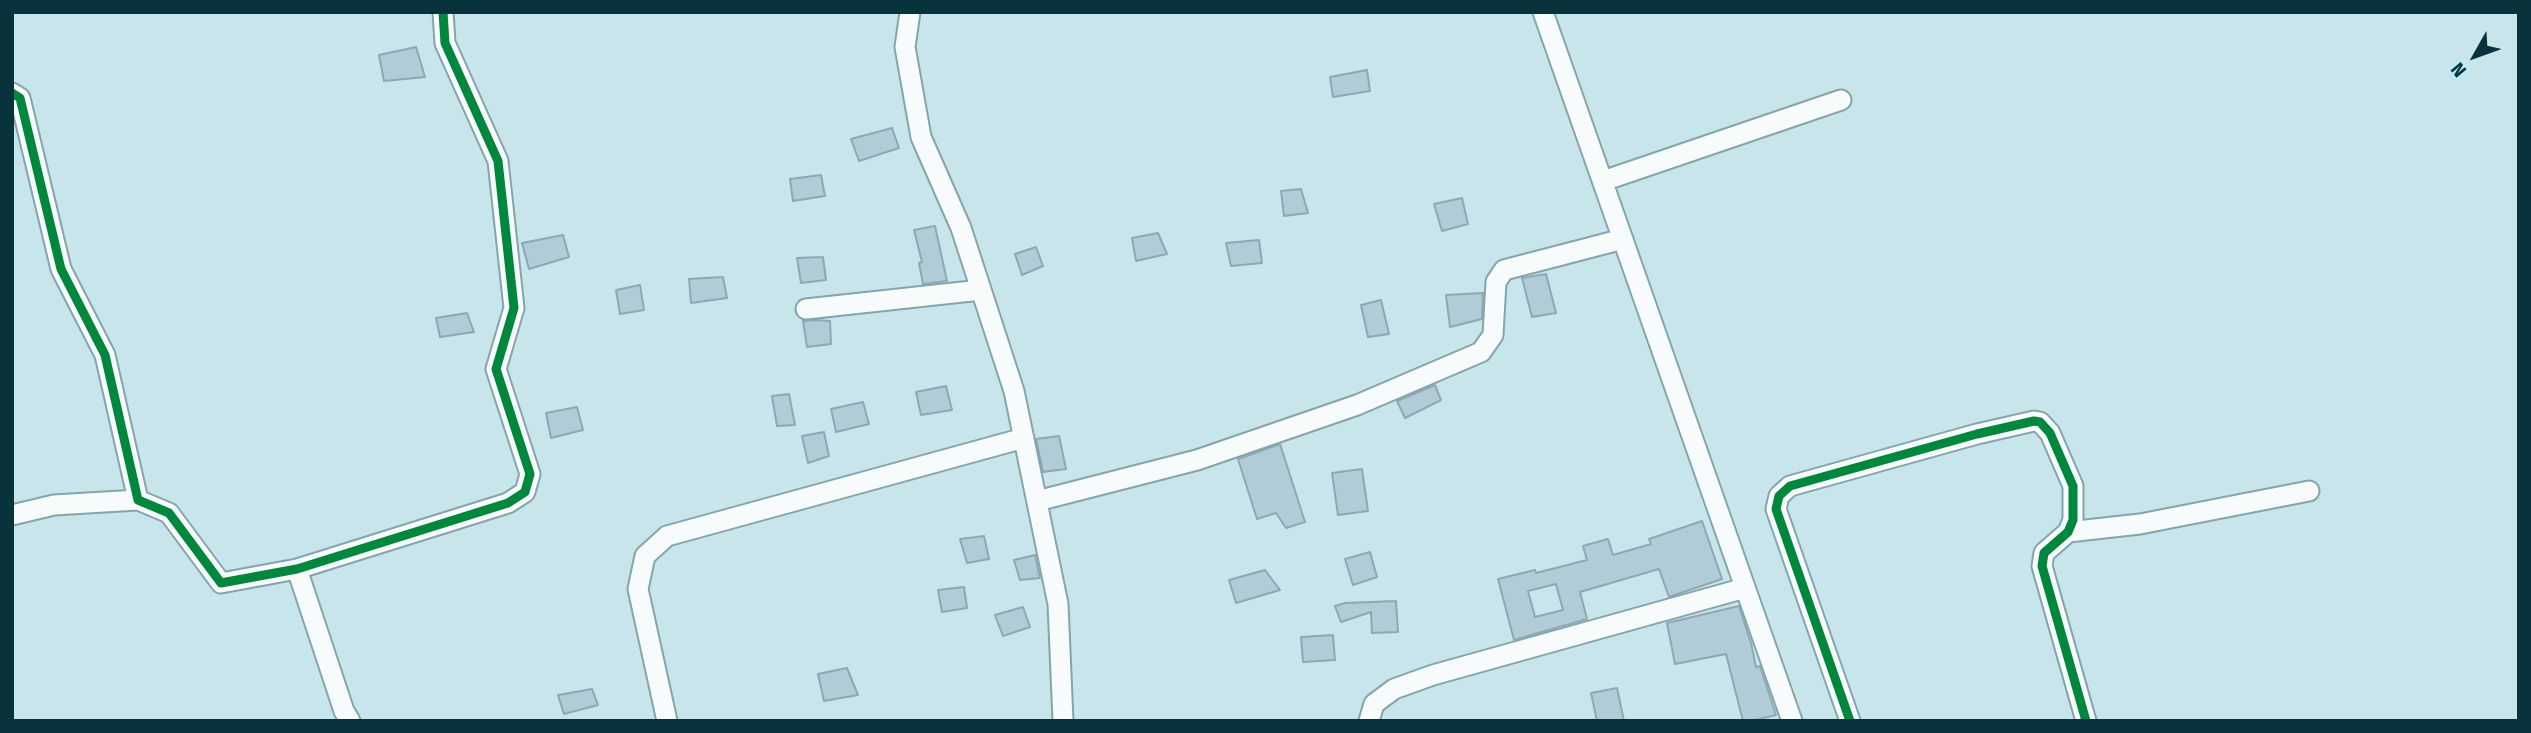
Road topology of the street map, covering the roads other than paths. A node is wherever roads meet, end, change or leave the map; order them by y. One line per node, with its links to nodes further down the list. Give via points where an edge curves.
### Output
1 (443, 12): 16 (street, via 445,43 498,161 514,308 496,369 530,474 524,492 508,503)
2 (910, 12): 8 (street, via 905,47 921,137 961,228)
3 (1543, 12): 6 (street)
4 (12, 93): 12 (street, via 20,98 61,269 105,355)
5 (1841, 100): 6 (street)
6 (1603, 181): 7 (street)
7 (1623, 239): 13 (street, via 1504,270 1496,282 1493,335 1481,352 1357,405 1197,460); 17 (street)
8 (981, 290): 9 (street); 10 (street, via 1014,391)
9 (806, 309)
10 (1024, 438): 13 (street); 19 (street, via 667,536 645,556 638,589)
11 (2309, 491): 15 (street, via 2140,524)
12 (138, 500): 14 (street, via 54,505); 16 (street, via 169,513 221,583)
13 (1037, 501): 20 (street, via 1058,604)
14 (12, 515)
15 (2068, 532): 23 (street, via 2073,520 2073,486 2050,433 2034,421 1790,486 1779,496 1776,509); 24 (street, via 2044,553 2042,566)
16 (297, 569): 18 (street)
17 (1745, 588): 21 (street, via 1433,675 1394,689 1374,704); 22 (street)
18 (349, 721)
19 (667, 721)
20 (1063, 721)
21 (1369, 721)
22 (1792, 721)
23 (1850, 721)
24 (2086, 721)

